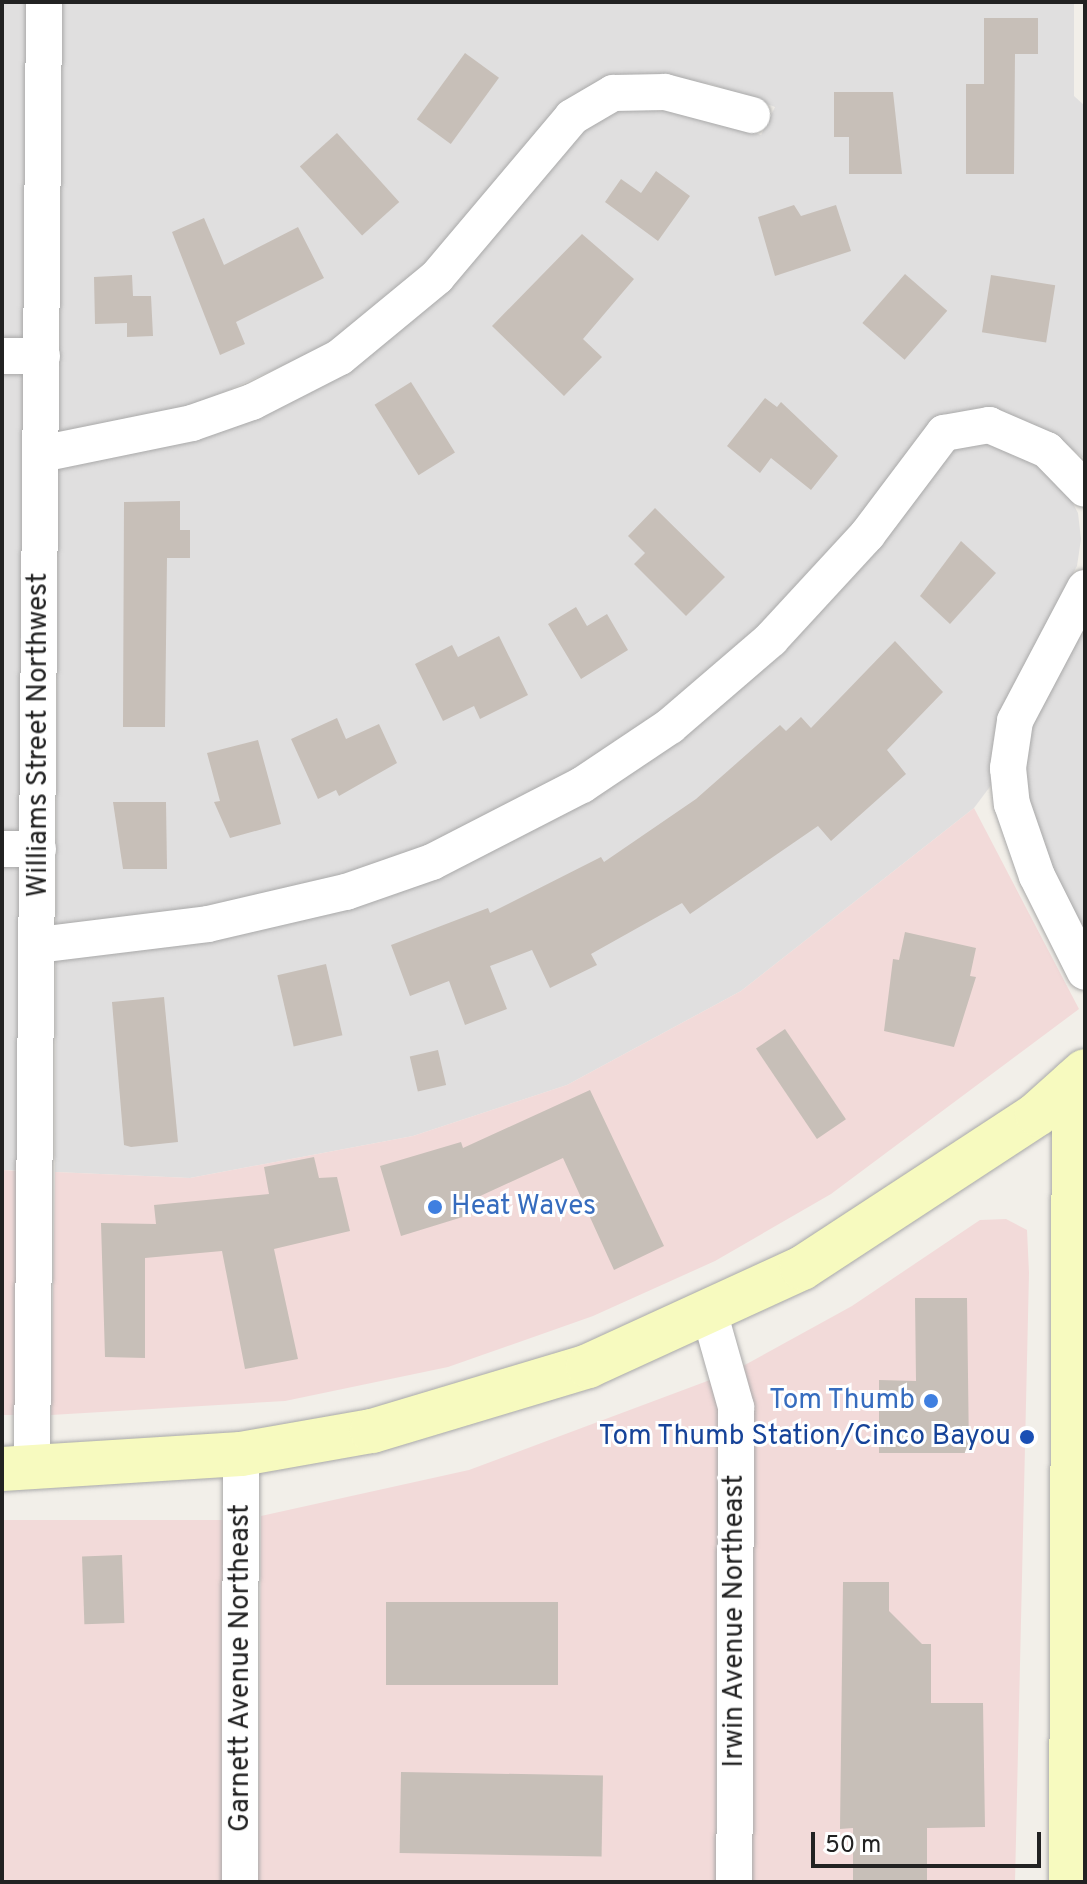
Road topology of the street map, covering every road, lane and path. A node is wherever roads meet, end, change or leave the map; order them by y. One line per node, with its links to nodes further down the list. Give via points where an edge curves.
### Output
1 (44, 2): 4 (street, Williams Street Northwest)
2 (752, 115): 5 (street, via 665,92 613,93 572,117 437,277 340,357 252,402 192,423)
3 (2, 356): 4 (street)
4 (42, 356): 5 (street, Williams Street Northwest)
5 (41, 454): 9 (street, Williams Street Northwest)
6 (1085, 489): 10 (street, via 1047,450 989,425 944,433 867,535 771,639 670,726 570,792 432,862 346,892 208,924)
7 (1085, 588): 11 (street, via 1015,721 1008,768 1012,804 1037,876)
8 (2, 849): 9 (street)
9 (38, 849): 10 (street, Williams Street Northwest)
10 (38, 945): 16 (street, Williams Street Northwest)
11 (1085, 972)
12 (1079, 1076): 13 (main road, via 913,1199); 15 (main road)
13 (710, 1315): 14 (main road, via 487,1400 372,1431); 18 (street, Irwin Avenue Northeast, via 736,1407)
14 (241, 1454): 16 (main road); 17 (street, Garnett Avenue Northeast)
15 (1078, 1460): 19 (main road)
16 (17, 1468)
17 (240, 1882)
18 (734, 1882)
19 (1071, 1882)

